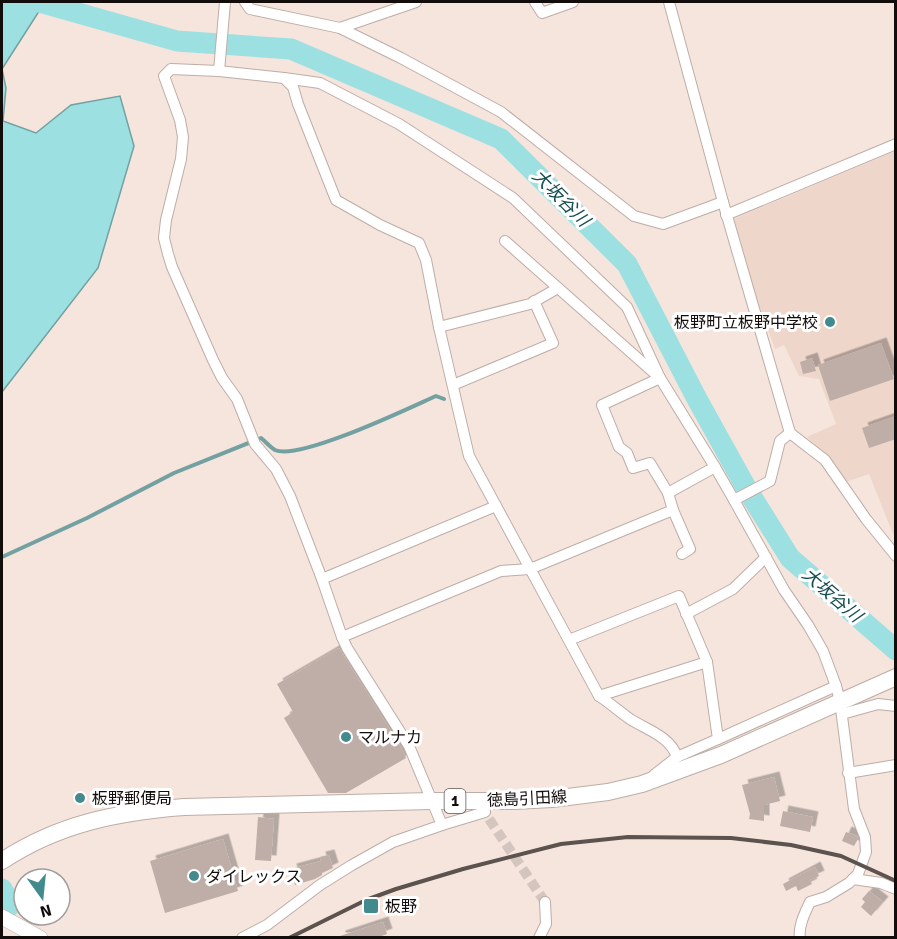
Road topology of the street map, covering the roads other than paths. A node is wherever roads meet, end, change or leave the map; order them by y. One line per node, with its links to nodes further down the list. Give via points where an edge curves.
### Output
1 (244, 2): 7 (street, via 250,9)
2 (416, 2): 7 (street)
3 (535, 2): 4 (street, via 542,14)
4 (573, 2)
5 (669, 2): 11 (street)
6 (225, 5): 8 (street)
7 (339, 28): 11 (street, via 501,112 634,216 663,224)
8 (219, 66): 9 (street); 29 (street, via 171,69 164,76 183,137 164,238 172,267 213,360 237,399 254,441 276,469 290,496)
9 (284, 78): 16 (street, via 293,87 336,200 419,243); 17 (street, via 320,83 399,124 513,198 627,307)
10 (896, 144): 12 (street)
11 (723, 202): 12 (street)
12 (726, 215): 19 (street)
13 (505, 241): 14 (street)
14 (558, 288): 15 (street); 17 (street)
15 (534, 301): 16 (street); 18 (street, via 553,343)
16 (439, 327): 18 (street)
17 (660, 378): 20 (street); 21 (street, via 602,405 619,447 627,453 633,468 650,463)
18 (453, 385): 23 (street, via 469,456)
19 (790, 433): 22 (street, via 780,441 770,481); 26 (street, via 825,460)
20 (716, 467): 21 (street); 22 (street)
21 (668, 493): 24 (street)
22 (736, 499): 27 (street)
23 (496, 506): 28 (street); 29 (street)
24 (673, 510): 25 (street, via 690,549); 28 (street)
25 (682, 554)
26 (896, 556)
27 (766, 557): 30 (street, via 733,589); 36 (street, via 823,651)
28 (530, 569): 31 (street, via 501,571); 32 (street)
29 (322, 579): 31 (street)
30 (686, 614): 32 (street, via 679,596); 33 (street)
31 (342, 637): 43 (street, via 409,746)
32 (569, 640): 35 (street)
33 (707, 662): 35 (street); 38 (street)
34 (895, 677): 36 (main road, 徳島引田線 / 1)
35 (599, 696): 39 (street, via 662,736)
36 (839, 700): 37 (street); 38 (street); 41 (street); 42 (main road, 徳島引田線 / 1, via 721,755)
37 (896, 706)
38 (718, 739): 39 (street)
39 (676, 757): 42 (street)
40 (896, 765): 41 (street)
41 (848, 773): 47 (street, via 866,852)
42 (642, 784): 44 (main road, 徳島引田線 / 1, via 608,792)
43 (431, 801): 44 (main road, 徳島引田線 / 1); 45 (street); 46 (main road, 徳島引田線 / 1, via 147,810 64,829)
44 (514, 801): 45 (street, via 487,816)
45 (442, 825): 52 (street, via 372,853 320,885 267,926)
46 (2, 861)
47 (853, 879): 48 (street); 54 (street, via 826,897 810,902)
48 (896, 889)
49 (545, 902): 53 (street, via 546,924)
50 (2, 918): 51 (main road)
51 (39, 938)
52 (242, 938)
53 (539, 938)
54 (800, 938)

